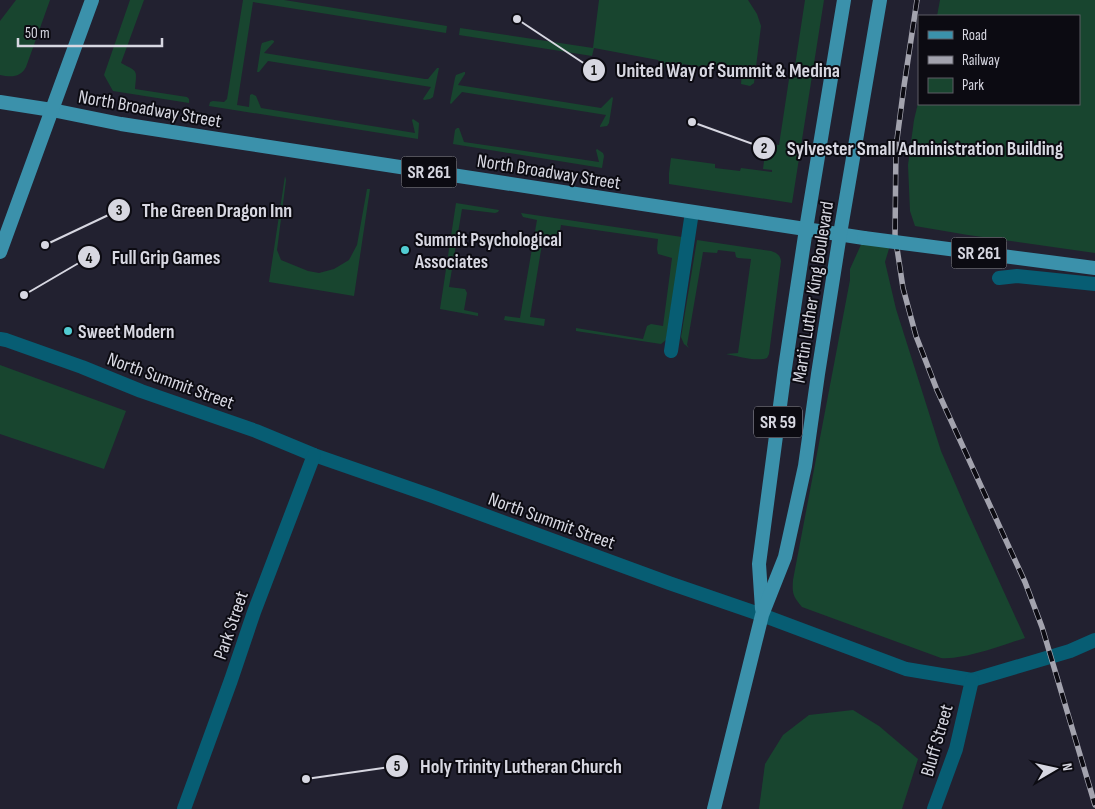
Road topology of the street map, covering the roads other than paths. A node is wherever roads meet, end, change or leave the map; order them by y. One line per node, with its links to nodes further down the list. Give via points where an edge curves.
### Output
1 (92, 0): 5 (main road)
2 (844, 0): 7 (main road, Martin Luther King Boulevard / SR 59)
3 (880, 0): 8 (main road, Martin Luther King Boulevard / SR 59)
4 (0, 102): 5 (main road, SR 261)
5 (52, 110): 6 (main road, North Broadway Street / SR 261, via 121,124); 9 (main road)
6 (692, 212): 7 (main road, North Broadway Street / SR 261); 14 (street)
7 (806, 229): 8 (main road, North Broadway Street / SR 261); 16 (main road, Martin Luther King Boulevard / SR 59, via 759,564)
8 (840, 234): 10 (main road, North Broadway Street / SR 261, bridge); 16 (main road, Martin Luther King Boulevard / SR 59, via 805,466 784,557)
9 (0, 252)
10 (1095, 268)
11 (999, 278): 12 (street, via 1017,276)
12 (1095, 284)
13 (0, 339): 15 (street, North Summit Street)
14 (671, 351)
15 (314, 454): 16 (street, North Summit Street); 19 (street, Park Street)
16 (762, 615): 18 (street, North Summit Street, via 906,669); 20 (main road, Martin Luther King Boulevard / SR 59)
17 (1095, 640): 18 (street, North Summit Street, via 1070,651)
18 (972, 680): 21 (street, Bluff Street, via 956,749)
19 (184, 809)
20 (714, 809)
21 (934, 809)

